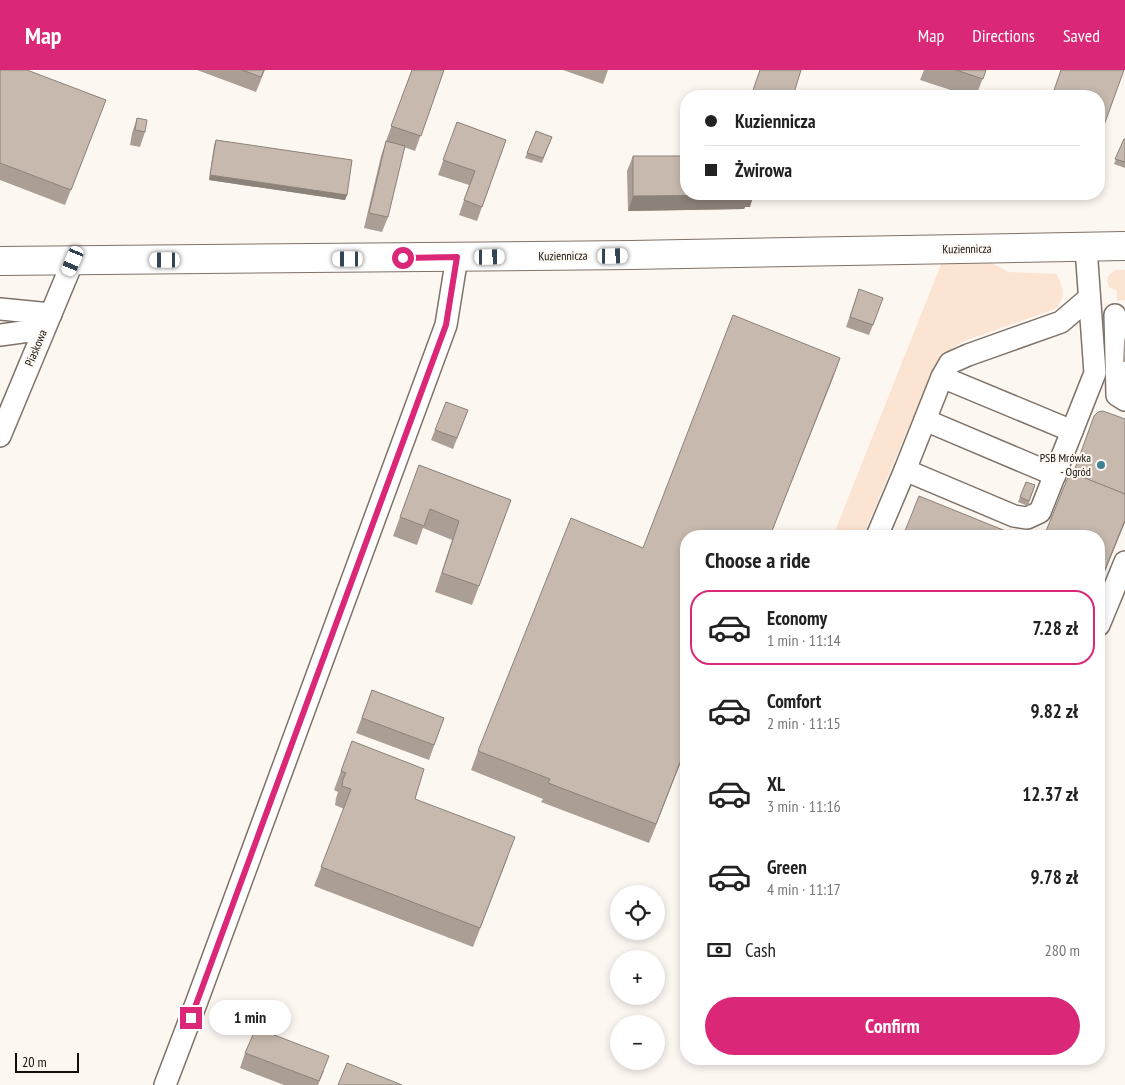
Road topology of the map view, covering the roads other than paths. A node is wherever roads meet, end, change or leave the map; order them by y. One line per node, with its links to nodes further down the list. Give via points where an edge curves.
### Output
1 (1125, 246): 2 (main road, Kuziennicza)
2 (1086, 248): 3 (main road, Kuziennicza); 6 (lane)
3 (457, 257): 5 (main road, Kuziennicza); 22 (lane, via 446,325 198,1001)
4 (0, 261): 5 (main road, Kuziennicza)
5 (73, 261): 9 (lane, Piaskowa)
6 (1089, 298): 8 (lane); 11 (lane); 12 (lane, via 1061,322 959,359 950,364)
7 (0, 309): 9 (lane)
8 (1120, 316): 13 (lane)
9 (48, 321): 10 (lane); 16 (lane, Piaskowa)
10 (0, 335)
11 (1095, 373): 13 (lane, via 1106,391); 15 (lane)
12 (942, 377): 14 (lane); 15 (lane)
13 (1122, 397)
14 (925, 420): 17 (lane); 18 (lane)
15 (1072, 431): 18 (lane)
16 (0, 436)
17 (905, 470): 18 (lane, via 1014,516 1027,518 1040,512); 19 (lane)
18 (1055, 475)
19 (880, 530)
20 (1125, 562): 21 (lane)
21 (1105, 610)
22 (164, 1085)

